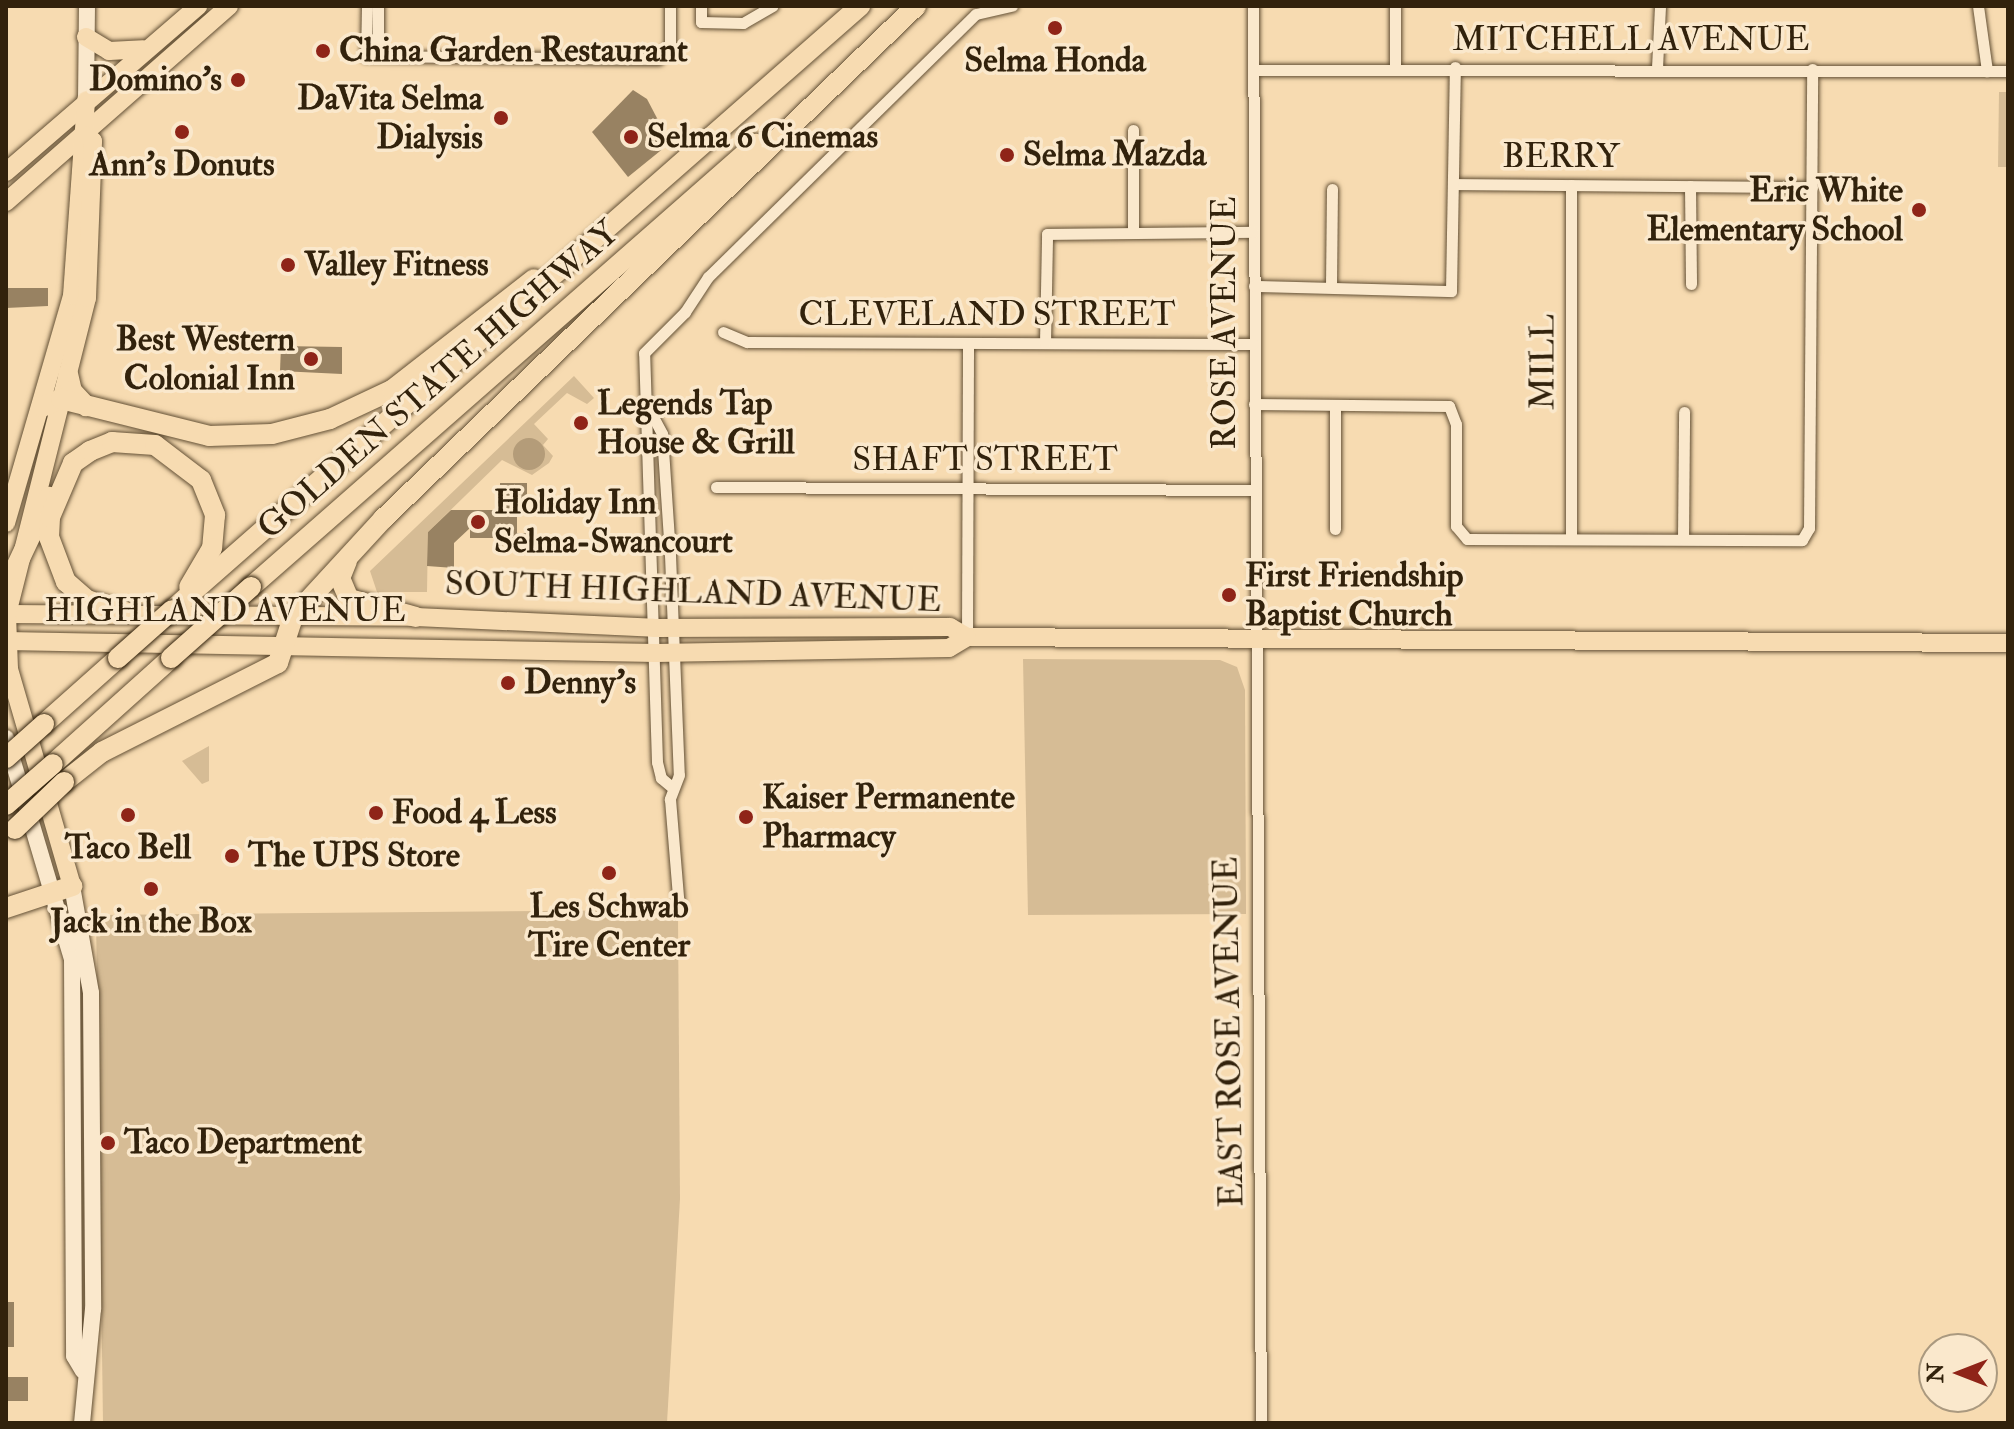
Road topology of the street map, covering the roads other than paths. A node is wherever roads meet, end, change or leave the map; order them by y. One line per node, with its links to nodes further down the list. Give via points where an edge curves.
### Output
1 (87, 6): 16 (street)
2 (198, 6): 17 (main road)
3 (367, 6): 18 (street, via 366,56)
4 (378, 6): 18 (street)
5 (670, 6): 18 (street, via 666,56)
6 (701, 6): 7 (street, via 701,22 743,23)
7 (772, 6)
8 (860, 6): 31 (highway, GOLDEN STATE HIGHWAY)
9 (916, 6): 63 (highway, via 424,476); 81 (highway, GOLDEN STATE HIGHWAY, bridge)
10 (1012, 6): 53 (street, via 976,14 708,277 644,353)
11 (1253, 6): 23 (street, ROSE AVENUE)
12 (1395, 6): 19 (street)
13 (1660, 6): 21 (street)
14 (1978, 6): 24 (street)
15 (220, 7): 28 (main road)
16 (86, 37): 17 (main road, via 113,52); 26 (street)
17 (146, 49): 26 (main road)
18 (378, 56)
19 (1395, 67): 20 (street, MITCHELL AVENUE); 23 (street, MITCHELL AVENUE)
20 (1455, 67): 21 (street, MITCHELL AVENUE); 32 (street)
21 (1657, 68): 22 (street, MITCHELL AVENUE)
22 (1812, 69): 24 (street, MITCHELL AVENUE); 35 (street)
23 (1253, 70): 40 (street, ROSE AVENUE)
24 (1987, 71): 25 (street, MITCHELL AVENUE)
25 (2008, 71)
26 (86, 101): 28 (main road); 29 (main road)
27 (1133, 130): 39 (street)
28 (85, 135): 30 (main road); 37 (main road); 48 (main road, via 93,141 91,271)
29 (6, 172)
30 (40, 173): 37 (main road, via 65,171); 38 (main road)
31 (662, 184): 52 (highway, via 392,390 330,419 272,434 209,436); 65 (highway, GOLDEN STATE HIGHWAY)
32 (1454, 184): 33 (street, BERRY); 42 (street, via 1451,291)
33 (1571, 185): 34 (street, BERRY); 61 (street, MILL)
34 (1690, 186): 35 (street, BERRY); 41 (street)
35 (1812, 187): 62 (street, via 1808,534 1797,541)
36 (1332, 189): 42 (street)
37 (78, 192): 49 (main road, via 72,296)
38 (6, 202)
39 (1133, 232): 40 (street); 45 (street, via 1047,234)
40 (1253, 232): 43 (street, ROSE AVENUE)
41 (1691, 284)
42 (1331, 285): 43 (street)
43 (1254, 286): 47 (street, ROSE AVENUE)
44 (723, 332): 46 (street, CLEVELAND STREET, via 747,342)
45 (1045, 343): 46 (street, CLEVELAND STREET); 47 (street, CLEVELAND STREET)
46 (968, 344): 57 (street)
47 (1253, 344): 50 (street, ROSE AVENUE)
48 (68, 374): 49 (main road); 52 (highway, via 72,391)
49 (51, 403): 52 (highway); 59 (main road); 64 (main road)
50 (1254, 404): 51 (street); 58 (street, ROSE AVENUE)
51 (1335, 405): 60 (street); 61 (street, via 1449,406 1455,416 1455,517 1461,536)
52 (86, 406)
53 (648, 407): 70 (street); 70 (street, via 662,434)
54 (1684, 412): 62 (street)
55 (73, 463): 64 (highway, via 42,506); 65 (highway, via 112,442 131,441 155,445 201,480 215,515 212,548); 67 (highway, via 50,517 55,557 66,582 87,600)
56 (716, 487): 57 (street, SHAFT STREET)
57 (967, 488): 58 (street, SHAFT STREET); 71 (street)
58 (1254, 490): 73 (street, ROSE AVENUE)
59 (6, 523)
60 (1335, 529)
61 (1571, 539): 62 (street)
62 (1683, 539)
63 (350, 556): 68 (highway); 69 (highway, via 340,578 349,599)
64 (15, 569): 66 (main road)
65 (197, 583): 79 (highway, bridge)
66 (7, 614): 67 (main road, HIGHLAND AVENUE); 72 (main road)
67 (132, 614): 68 (main road, HIGHLAND AVENUE)
68 (293, 617): 69 (main road, HIGHLAND AVENUE); 74 (highway)
69 (416, 617): 70 (main road, SOUTH HIGHLAND AVENUE)
70 (664, 628): 71 (main road, SOUTH HIGHLAND AVENUE, via 950,627); 77 (street); 77 (street)
71 (967, 637): 73 (main road, SOUTH HIGHLAND AVENUE); 77 (main road, SOUTH HIGHLAND AVENUE, via 949,648)
72 (7, 641): 74 (main road, HIGHLAND AVENUE); 83 (main road)
73 (1253, 641): 75 (main road, SOUTH HIGHLAND AVENUE); 87 (street, EAST ROSE AVENUE)
74 (288, 642): 76 (main road, HIGHLAND AVENUE); 82 (highway, bridge, via 278,663 252,681 154,723 64,782)
75 (2008, 643)
76 (491, 645): 77 (main road, SOUTH HIGHLAND AVENUE)
77 (665, 653): 80 (street, via 679,775); 80 (street, via 657,762 661,778)
78 (6, 738): 83 (street)
79 (6, 758)
80 (673, 788): 85 (street)
81 (6, 805)
82 (11, 833)
83 (64, 889): 84 (highway); 86 (street, via 75,990 74,1356 83,1371)
84 (6, 908)
85 (679, 908)
86 (82, 1423)
87 (1261, 1423)

